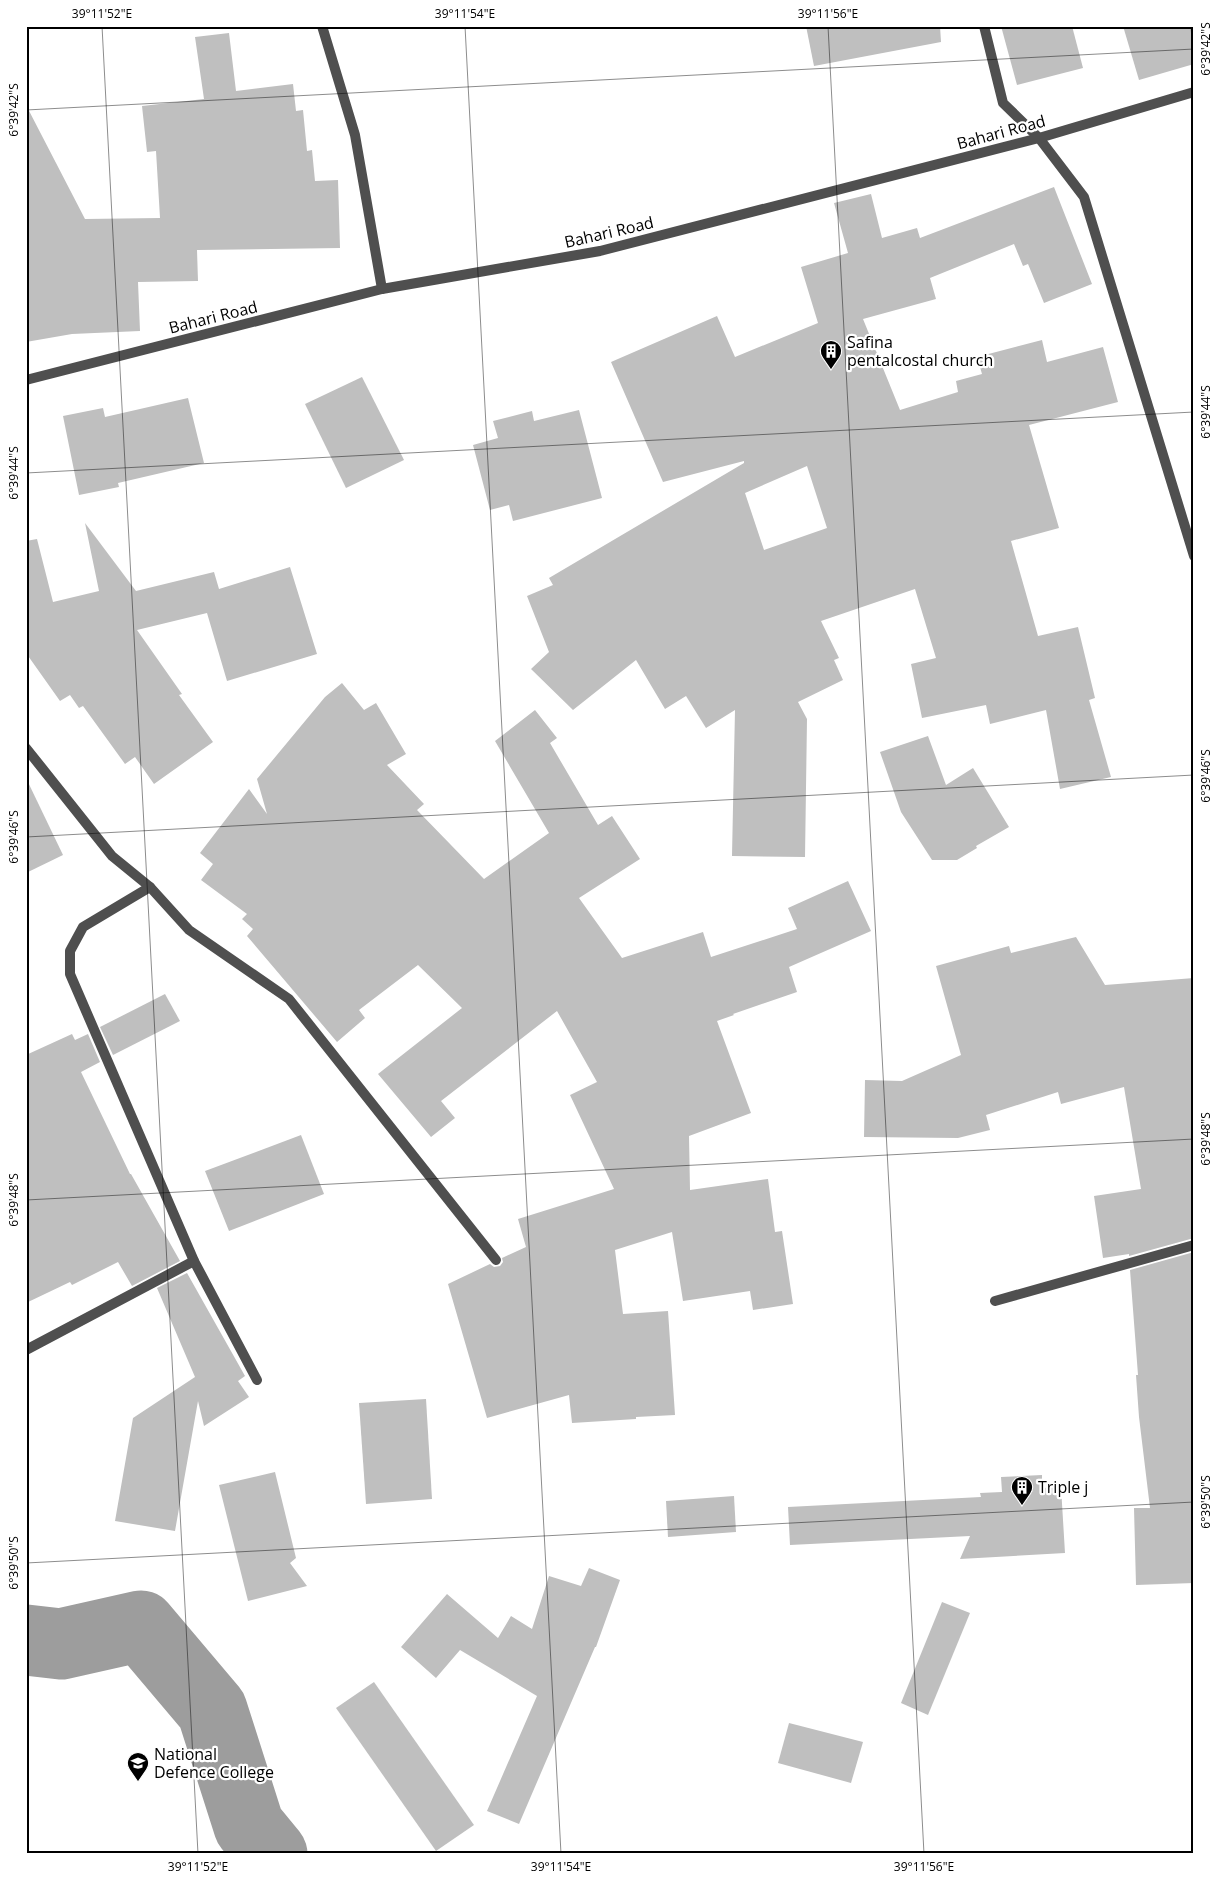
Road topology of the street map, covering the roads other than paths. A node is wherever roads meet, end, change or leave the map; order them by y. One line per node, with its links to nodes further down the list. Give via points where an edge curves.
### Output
1 (322, 26): 5 (street, via 355,135)
2 (984, 26): 4 (street, via 1003,103)
3 (1194, 92): 4 (street, Bahari Road)
4 (1039, 138): 5 (street, Bahari Road, via 600,251); 7 (street, via 1084,197)
5 (382, 289): 6 (street, Bahari Road)
6 (26, 380)
7 (1194, 556)
8 (26, 748): 9 (street, via 112,856)
9 (150, 887): 11 (street, via 189,930 289,999); 12 (street, via 83,927 70,951 70,974)
10 (1194, 1246): 13 (street)
11 (496, 1260)
12 (194, 1261): 14 (street); 15 (street)
13 (995, 1300)
14 (26, 1350)
15 (257, 1380)

